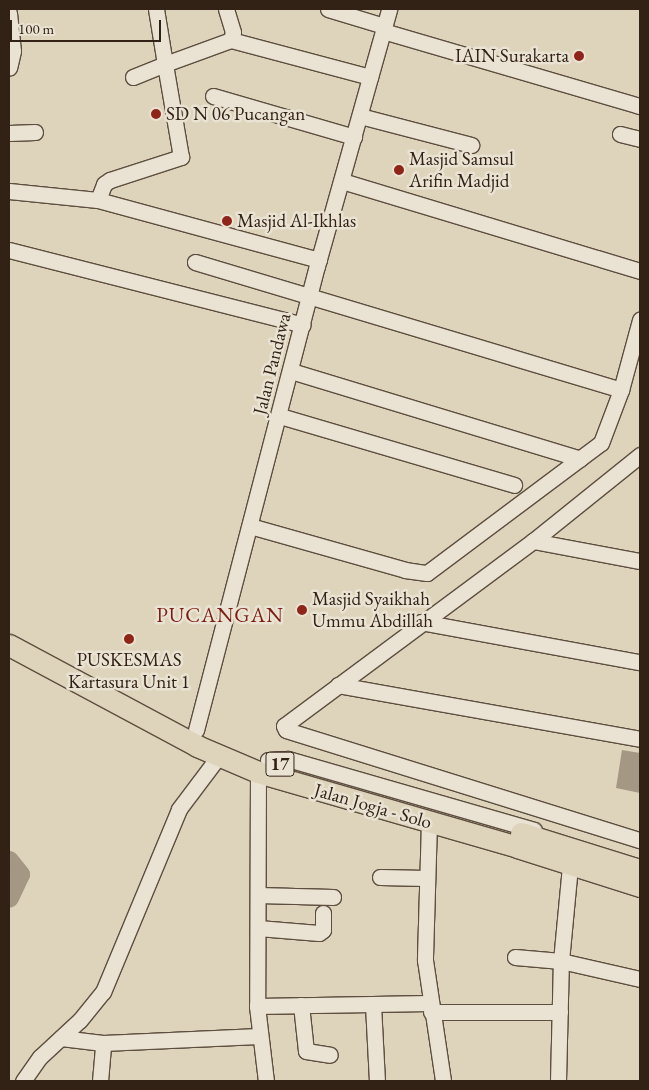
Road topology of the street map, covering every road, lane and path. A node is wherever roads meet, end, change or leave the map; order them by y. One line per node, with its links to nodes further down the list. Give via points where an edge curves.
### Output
1 (156, 9): 8 (street)
2 (226, 9): 7 (street, via 233,32)
3 (328, 9): 6 (street)
4 (389, 9): 6 (street, Jalan Pandawa)
5 (9, 13): 9 (street, via 13,51)
6 (384, 28): 11 (street, Jalan Pandawa); 13 (street)
7 (231, 40): 8 (street); 11 (street)
8 (165, 64): 10 (street); 23 (street, via 181,157 110,180 104,184)
9 (9, 68)
10 (133, 77)
11 (370, 77): 14 (street, Jalan Pandawa)
12 (213, 96): 18 (street)
13 (640, 106)
14 (360, 116): 18 (street, Jalan Pandawa); 20 (street)
15 (35, 132): 16 (street)
16 (9, 133)
17 (620, 134): 19 (street)
18 (354, 137): 21 (street, Jalan Pandawa)
19 (640, 139)
20 (471, 146)
21 (342, 181): 25 (street, Jalan Pandawa); 27 (street)
22 (9, 191): 23 (street)
23 (98, 200): 25 (street)
24 (9, 250): 30 (street)
25 (319, 260): 28 (street, Jalan Pandawa)
26 (195, 262): 28 (street)
27 (640, 271)
28 (311, 295): 30 (street, Jalan Pandawa); 32 (street)
29 (640, 320): 32 (street)
30 (303, 325): 31 (street, Jalan Pandawa)
31 (291, 371): 33 (street, Jalan Pandawa); 35 (street)
32 (621, 390): 35 (street, via 604,440)
33 (280, 416): 36 (street); 37 (street, Jalan Pandawa)
34 (640, 454): 38 (street)
35 (580, 459): 37 (street, via 425,573)
36 (514, 485)
37 (250, 526): 46 (street, Jalan Pandawa)
38 (533, 541): 39 (street); 40 (street)
39 (640, 561)
40 (421, 622): 44 (street); 45 (street)
41 (9, 630): 43 (highway, Jalan Jogja - Solo / 17)
42 (9, 645): 43 (highway, Jalan Jogja - Solo / 17)
43 (41, 654): 46 (highway, Jalan Jogja - Solo / 17); 48 (highway, Jalan Jogja - Solo / 17)
44 (640, 662)
45 (338, 685): 47 (street); 51 (street, via 286,723 286,730)
46 (196, 730): 49 (highway, Jalan Jogja - Solo / 17)
47 (640, 739)
48 (219, 756): 49 (highway, Jalan Jogja - Solo / 17); 71 (street, via 179,809 102,992)
49 (263, 766): 50 (highway, Jalan Jogja - Solo / 17); 52 (highway, Jalan Jogja - Solo / 17); 53 (street, via 288,758); 58 (street)
50 (429, 822): 52 (highway, Jalan Jogja - Solo / 17); 56 (street)
51 (640, 840)
52 (570, 856): 54 (highway, Jalan Jogja - Solo / 17); 57 (highway, Jalan Jogja - Solo / 17); 63 (street)
53 (640, 862)
54 (640, 870)
55 (380, 877): 56 (street)
56 (426, 878): 68 (street, via 425,960)
57 (640, 886)
58 (258, 895): 59 (street); 61 (street)
59 (333, 897)
60 (323, 913): 61 (street, via 319,933)
61 (258, 928): 67 (street)
62 (514, 957): 63 (street)
63 (562, 961): 64 (street); 69 (street)
64 (640, 979)
65 (301, 1005): 66 (street); 67 (street); 73 (street, via 307,1053)
66 (373, 1005): 68 (street); 77 (street)
67 (258, 1006): 70 (street)
68 (430, 1007): 69 (street); 78 (street)
69 (560, 1012): 79 (street)
70 (259, 1036): 72 (street); 76 (street)
71 (61, 1038): 72 (street); 74 (street, via 40,1057)
72 (102, 1043): 75 (street)
73 (330, 1055)
74 (23, 1081)
75 (100, 1081)
76 (266, 1081)
77 (377, 1081)
78 (443, 1081)
79 (558, 1081)

